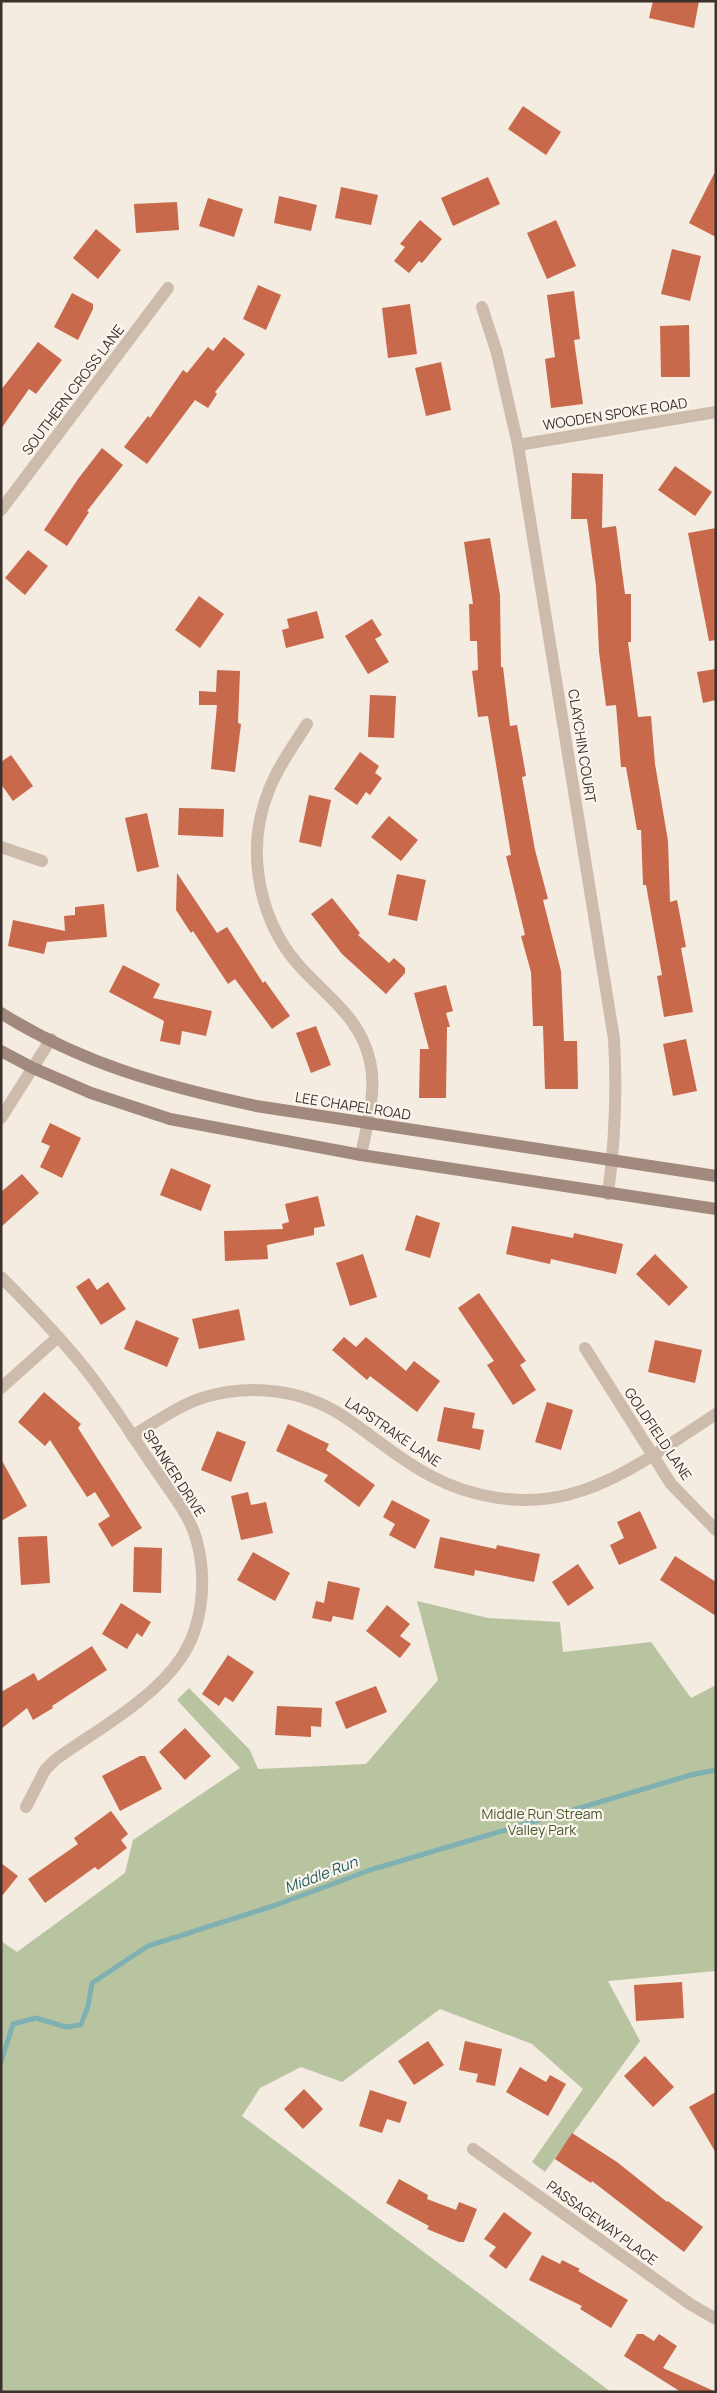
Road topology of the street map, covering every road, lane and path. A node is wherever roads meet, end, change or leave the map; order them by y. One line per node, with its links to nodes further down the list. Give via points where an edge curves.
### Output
1 (168, 288): 5 (street, SOUTHERN CROSS LANE)
2 (482, 308): 4 (street, CLAYCHIN COURT, via 497,353)
3 (716, 412): 4 (street, WOODEN SPOKE ROAD)
4 (518, 445): 16 (street, CLAYCHIN COURT, via 614,1039 616,1084)
5 (1, 510)
6 (307, 724): 14 (street, via 275,776 263,807 257,849 260,891 278,936 296,962 345,1011 363,1040 373,1078)
7 (1, 847): 8 (street)
8 (42, 861)
9 (1, 1013): 10 (main road, LEE CHAPEL ROAD)
10 (51, 1039): 12 (street); 14 (main road, LEE CHAPEL ROAD, via 93,1060 169,1087 256,1106)
11 (1, 1051): 12 (main road)
12 (32, 1068): 13 (street); 15 (main road, via 91,1093 170,1119)
13 (1, 1118)
14 (367, 1123): 15 (street); 16 (main road, LEE CHAPEL ROAD)
15 (361, 1155): 18 (main road)
16 (612, 1160): 17 (main road, LEE CHAPEL ROAD); 18 (street, CLAYCHIN COURT)
17 (716, 1176)
18 (608, 1194): 19 (main road)
19 (716, 1209)
20 (1, 1277): 21 (street, SPANKER DRIVE)
21 (58, 1337): 23 (street); 25 (street, SPANKER DRIVE, via 84,1367)
22 (585, 1348): 26 (street, GOLDFIELD LANE)
23 (1, 1388)
24 (716, 1414): 26 (street, LAPSTRAKE LANE)
25 (132, 1436): 26 (street, LAPSTRAKE LANE, via 188,1404 222,1393 253,1390 310,1399 430,1476 454,1487 493,1497 544,1499 566,1496 602,1484); 28 (street, SPANKER DRIVE, via 184,1513 196,1537 203,1589 197,1622 182,1657 166,1678 149,1694 55,1760 45,1770)
26 (651, 1455): 27 (street, GOLDFIELD LANE, via 670,1484)
27 (716, 1530)
28 (26, 1807)
29 (473, 2150): 30 (street, PASSAGEWAY PLACE, via 690,2304)
30 (716, 2319)

